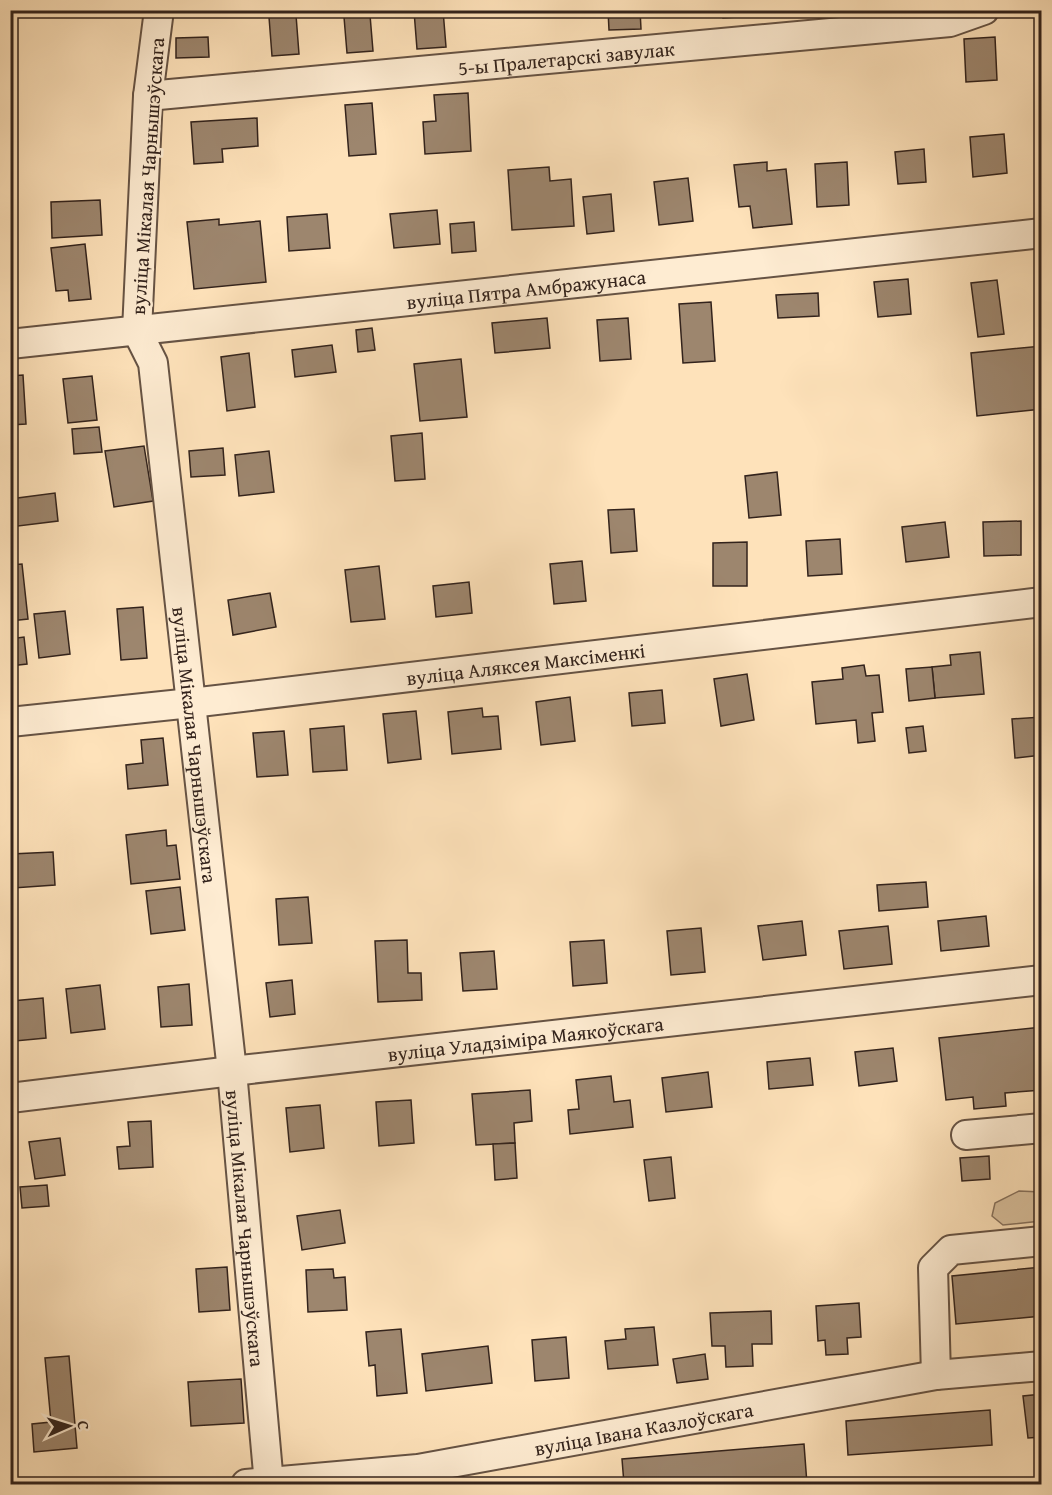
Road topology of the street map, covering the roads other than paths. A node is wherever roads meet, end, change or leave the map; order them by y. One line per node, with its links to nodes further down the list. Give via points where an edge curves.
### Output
1 (159, 10): 3 (street, вуліца Мікалая Чарнышэўскага)
2 (984, 10): 3 (street, 5-ы Пралетарскі завулак, via 950,22)
3 (148, 96): 5 (street, вуліца Мікалая Чарнышэўскага)
4 (1041, 233): 5 (street, вуліца Пятра Амбражунаса)
5 (137, 331): 6 (street, вуліца Пятра Амбражунаса); 8 (street, вуліца Мікалая Чарнышэўскага, via 153,363)
6 (10, 344)
7 (1041, 602): 8 (street, вуліца Аляксея Максіменкі)
8 (192, 703): 9 (street, вуліца Аляксея Максіменкі); 11 (street, вуліца Мікалая Чарнышэўскага)
9 (10, 722)
10 (1041, 980): 11 (street, вуліца Уладзіміра Маякоўскага)
11 (232, 1071): 12 (street, вуліца Уладзіміра Маякоўскага); 19 (street, вуліца Мікалая Чарнышэўскага)
12 (10, 1098)
13 (1041, 1128): 14 (street)
14 (966, 1135)
15 (1041, 1240): 17 (street, via 951,1250 933,1268)
16 (1041, 1366): 17 (street, вуліца Івана Казлоўскага)
17 (936, 1375): 18 (street, вуліца Івана Казлоўскага, via 418,1469)
18 (338, 1480): 19 (street, вуліца Івана Казлоўскага)
19 (261, 1484)

